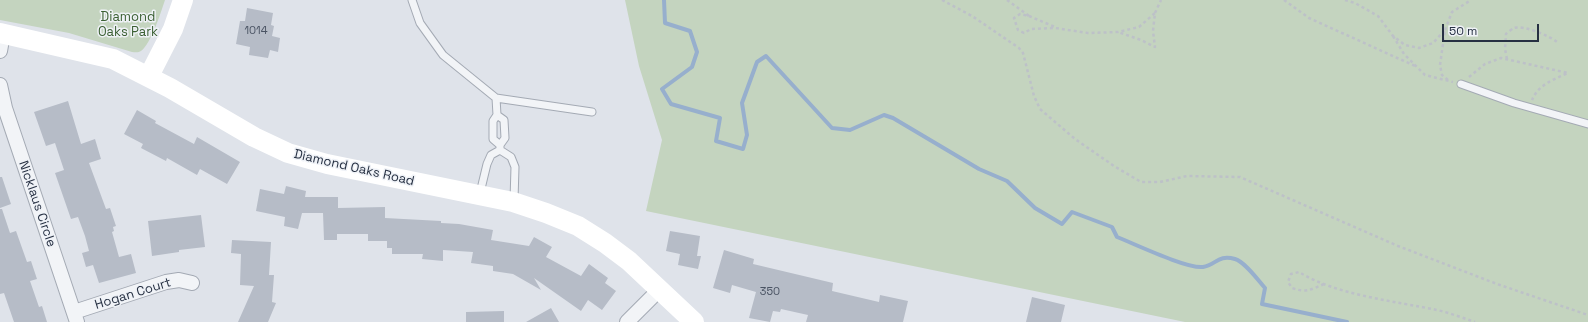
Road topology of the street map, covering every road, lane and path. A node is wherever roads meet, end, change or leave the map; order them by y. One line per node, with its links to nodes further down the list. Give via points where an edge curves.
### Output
1 (183, 0): 19 (street, via 173,28)
2 (412, 0): 23 (lane, via 420,23 442,55)
3 (942, 0): 34 (path, via 972,16 1015,45 1023,53 1034,96 1040,108 1075,139 1141,182 1160,182 1187,176 1240,177 1412,251)
4 (1007, 0): 10 (path)
5 (1161, 0): 9 (path)
6 (1284, 0): 18 (path, via 1309,18)
7 (1345, 0): 14 (path, via 1378,16)
8 (1471, 0): 12 (path, via 1452,12)
9 (1155, 12): 13 (path, via 1139,27); 13 (path, via 1155,47)
10 (1029, 16): 11 (path); 11 (path, via 1020,14 1014,18 1018,30 1024,33 1030,29)
11 (1055, 28): 13 (path)
12 (1445, 30): 14 (path, via 1433,42 1419,48 1405,45); 20 (path, via 1440,65 1442,75)
13 (1118, 32)
14 (1393, 36): 18 (path)
15 (1, 39): 19 (street, Diamond Oaks Road, via 113,59)
16 (1557, 42): 17 (path, via 1526,28 1514,28 1506,34)
17 (1507, 59): 21 (path, via 1501,58 1485,64); 24 (path, via 1568,73 1544,84 1535,92)
18 (1416, 67): 20 (path, via 1425,75)
19 (149, 76): 29 (street, Diamond Oaks Road, via 254,137 288,153 327,164)
20 (1449, 82): 21 (path)
21 (1461, 84): 24 (lane)
22 (0, 85): 35 (street, Nicklaus Circle, via 5,108)
23 (496, 98): 25 (lane); 26 (lane)
24 (1528, 108): 27 (lane)
25 (592, 112)
26 (497, 115): 28 (lane, via 493,121 493,139); 28 (lane, via 504,120 505,138)
27 (1588, 124)
28 (500, 147): 29 (lane, via 491,155 487,164); 30 (lane, via 511,157 515,167)
29 (480, 196): 30 (street, Diamond Oaks Road)
30 (513, 202): 33 (street, Diamond Oaks Road, via 578,226 605,243)
31 (192, 283): 35 (street, Hogan Court, via 179,280 166,282)
32 (1324, 284): 32 (path, via 1299,272 1291,274 1288,282 1292,288 1302,292); 38 (path, via 1385,300 1439,310)
33 (660, 289): 36 (street); 37 (street, Diamond Oaks Road)
34 (1588, 315)
35 (76, 317)
36 (627, 322)
37 (694, 322)
38 (1475, 322)

